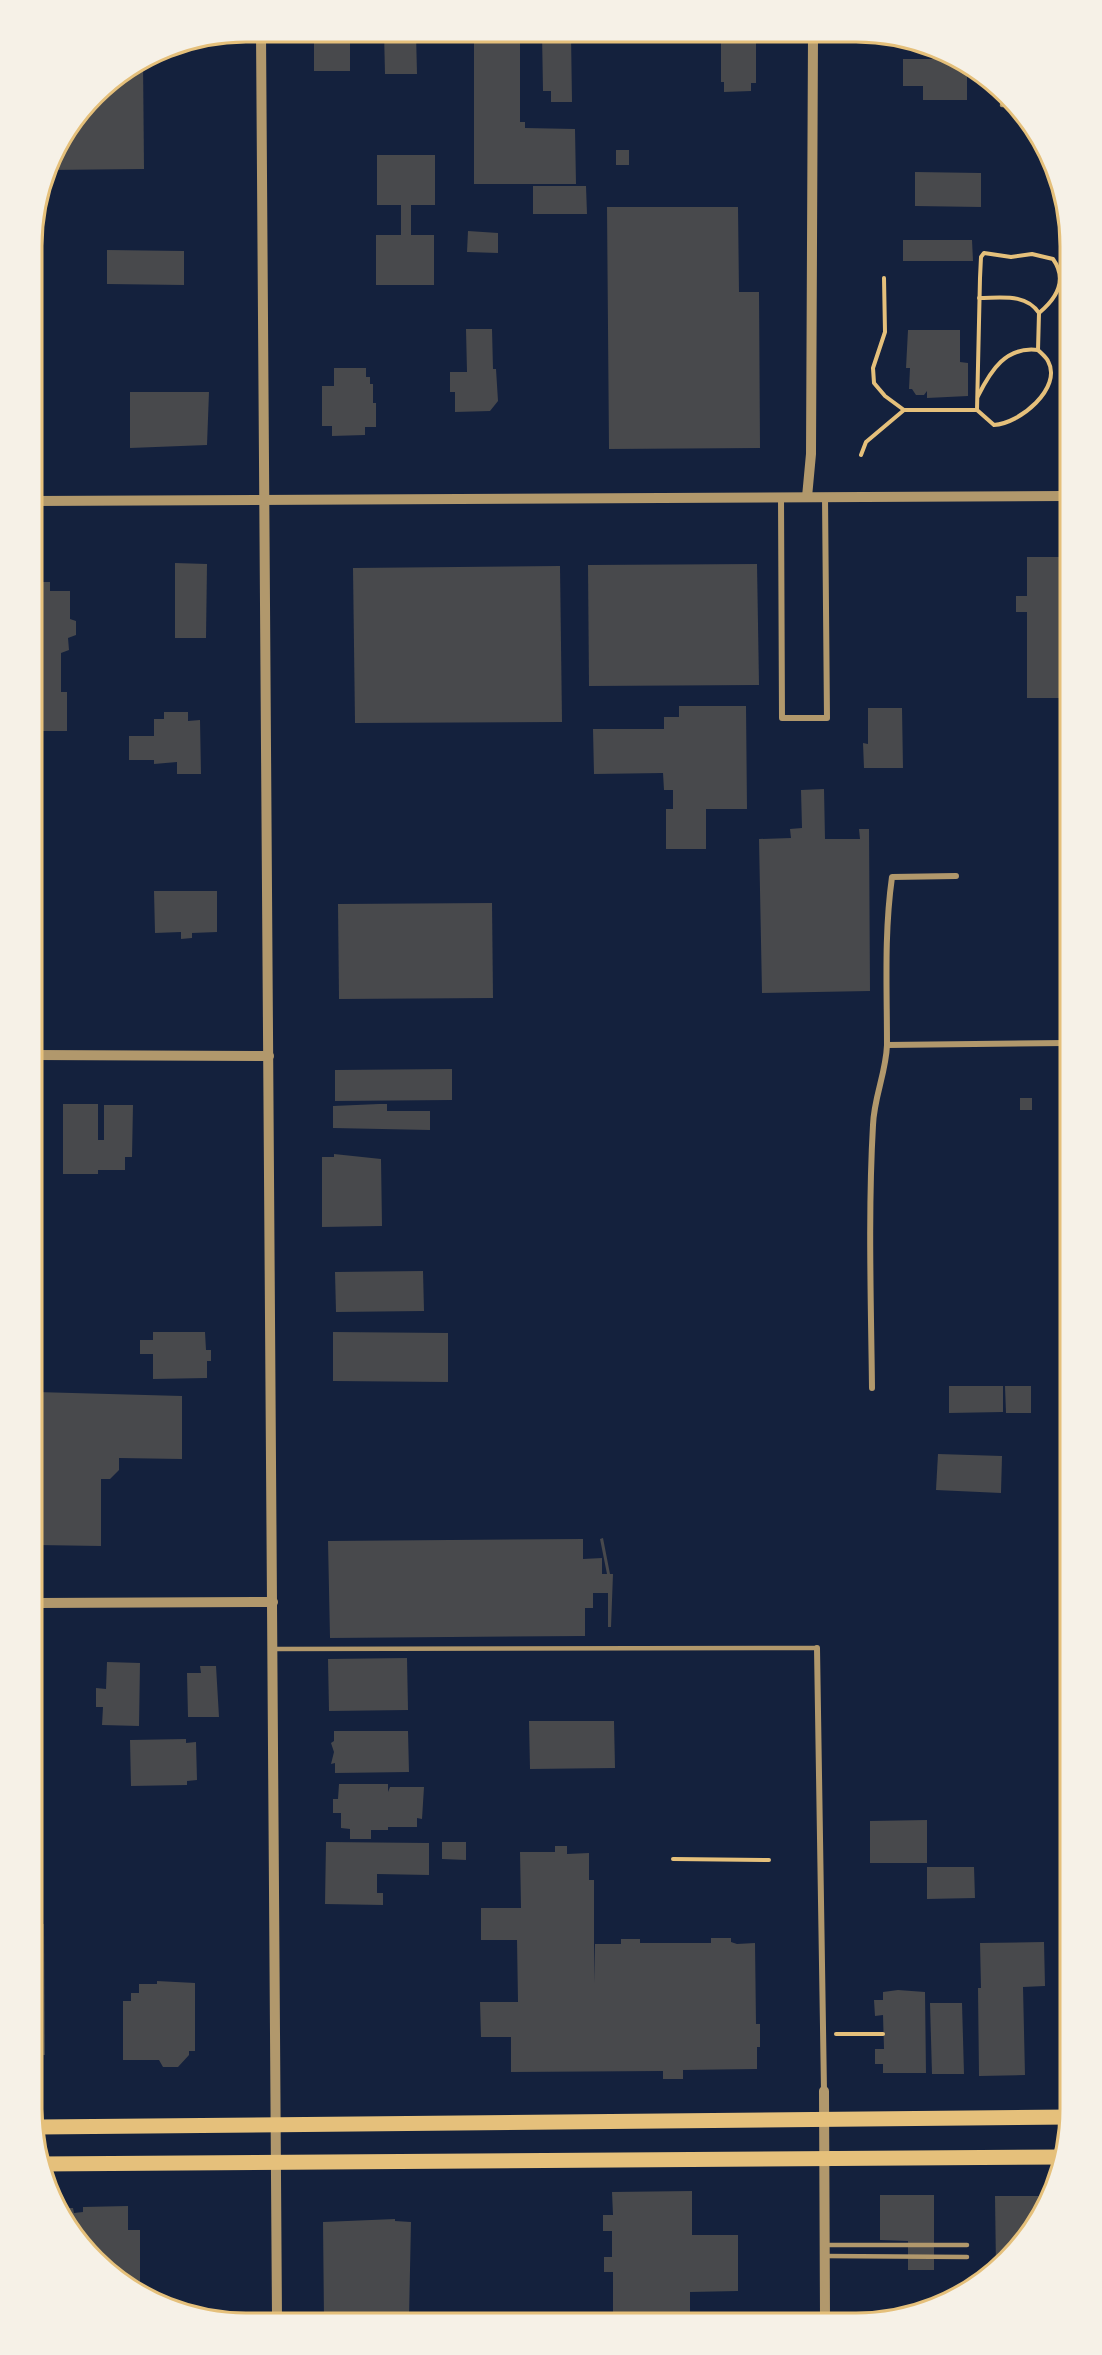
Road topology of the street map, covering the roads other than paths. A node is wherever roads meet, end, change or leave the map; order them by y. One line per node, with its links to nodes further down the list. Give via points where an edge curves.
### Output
1 (261, 42): 7 (street)
2 (813, 42): 5 (street, via 811,453)
3 (1060, 496): 6 (street)
4 (781, 497): 5 (street); 6 (street, via 782,718 827,718); 7 (street)
5 (807, 497): 6 (street)
6 (825, 497)
7 (265, 500): 8 (street); 13 (street)
8 (42, 501)
9 (956, 876): 11 (street, via 892,877 885,942)
10 (1060, 1043): 11 (street)
11 (887, 1045): 14 (street, via 885,1070 874,1102 870,1194)
12 (42, 1055): 13 (street)
13 (269, 1056): 15 (street)
14 (872, 1388)
15 (273, 1602): 16 (street); 18 (street)
16 (42, 1604)
17 (817, 1648): 18 (lane); 19 (street)
18 (273, 1649): 23 (street)
19 (824, 2091): 21 (street)
20 (1060, 2117): 21 (main road)
21 (824, 2119): 23 (main road); 25 (street)
22 (43, 2127): 23 (main road)
23 (275, 2127): 26 (street)
24 (1054, 2157): 25 (main road)
25 (824, 2159): 26 (main road); 29 (street)
26 (276, 2163): 27 (main road); 31 (street)
27 (50, 2164)
28 (967, 2245): 29 (lane)
29 (825, 2250): 30 (lane); 32 (street)
30 (967, 2257)
31 (277, 2313)
32 (825, 2313)

